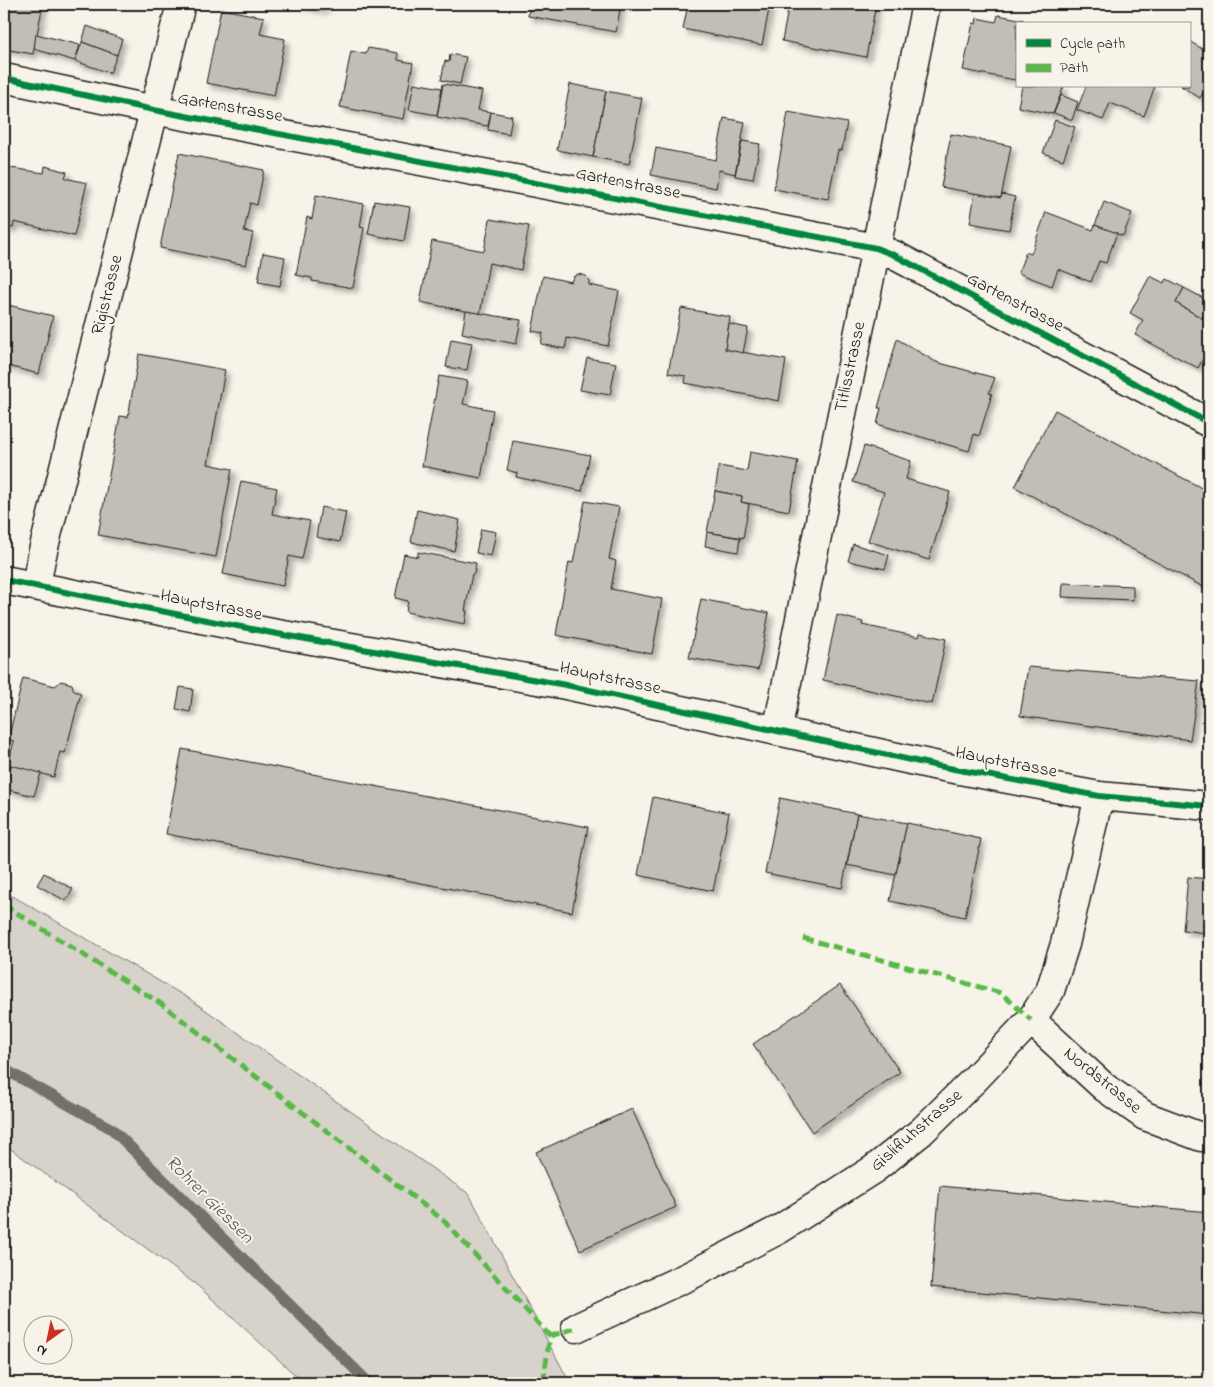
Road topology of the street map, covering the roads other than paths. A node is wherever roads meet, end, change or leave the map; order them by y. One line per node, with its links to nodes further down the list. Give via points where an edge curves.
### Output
1 (181, 4): 4 (street, Rigistrasse)
2 (926, 4): 5 (street, Titlisstrasse)
3 (4, 78): 4 (street, Gartenstrasse)
4 (154, 110): 5 (street, Gartenstrasse); 8 (street, Rigistrasse)
5 (876, 248): 6 (street, Gartenstrasse); 9 (street, Titlisstrasse)
6 (1209, 423)
7 (4, 580): 8 (street, Hauptstrasse)
8 (36, 586): 9 (street, Hauptstrasse, via 272,633 566,685)
9 (777, 731): 10 (street, Hauptstrasse)
10 (1099, 796): 11 (street, Hauptstrasse); 12 (street, Gislifluhstrasse, via 1065,944 1050,991)
11 (1209, 806)
12 (1031, 1020): 13 (street, Nordstrasse, via 1104,1087 1145,1116); 14 (street, Gislifluhstrasse, via 922,1132 874,1169 780,1229 690,1276)
13 (1209, 1137)
14 (576, 1328)

